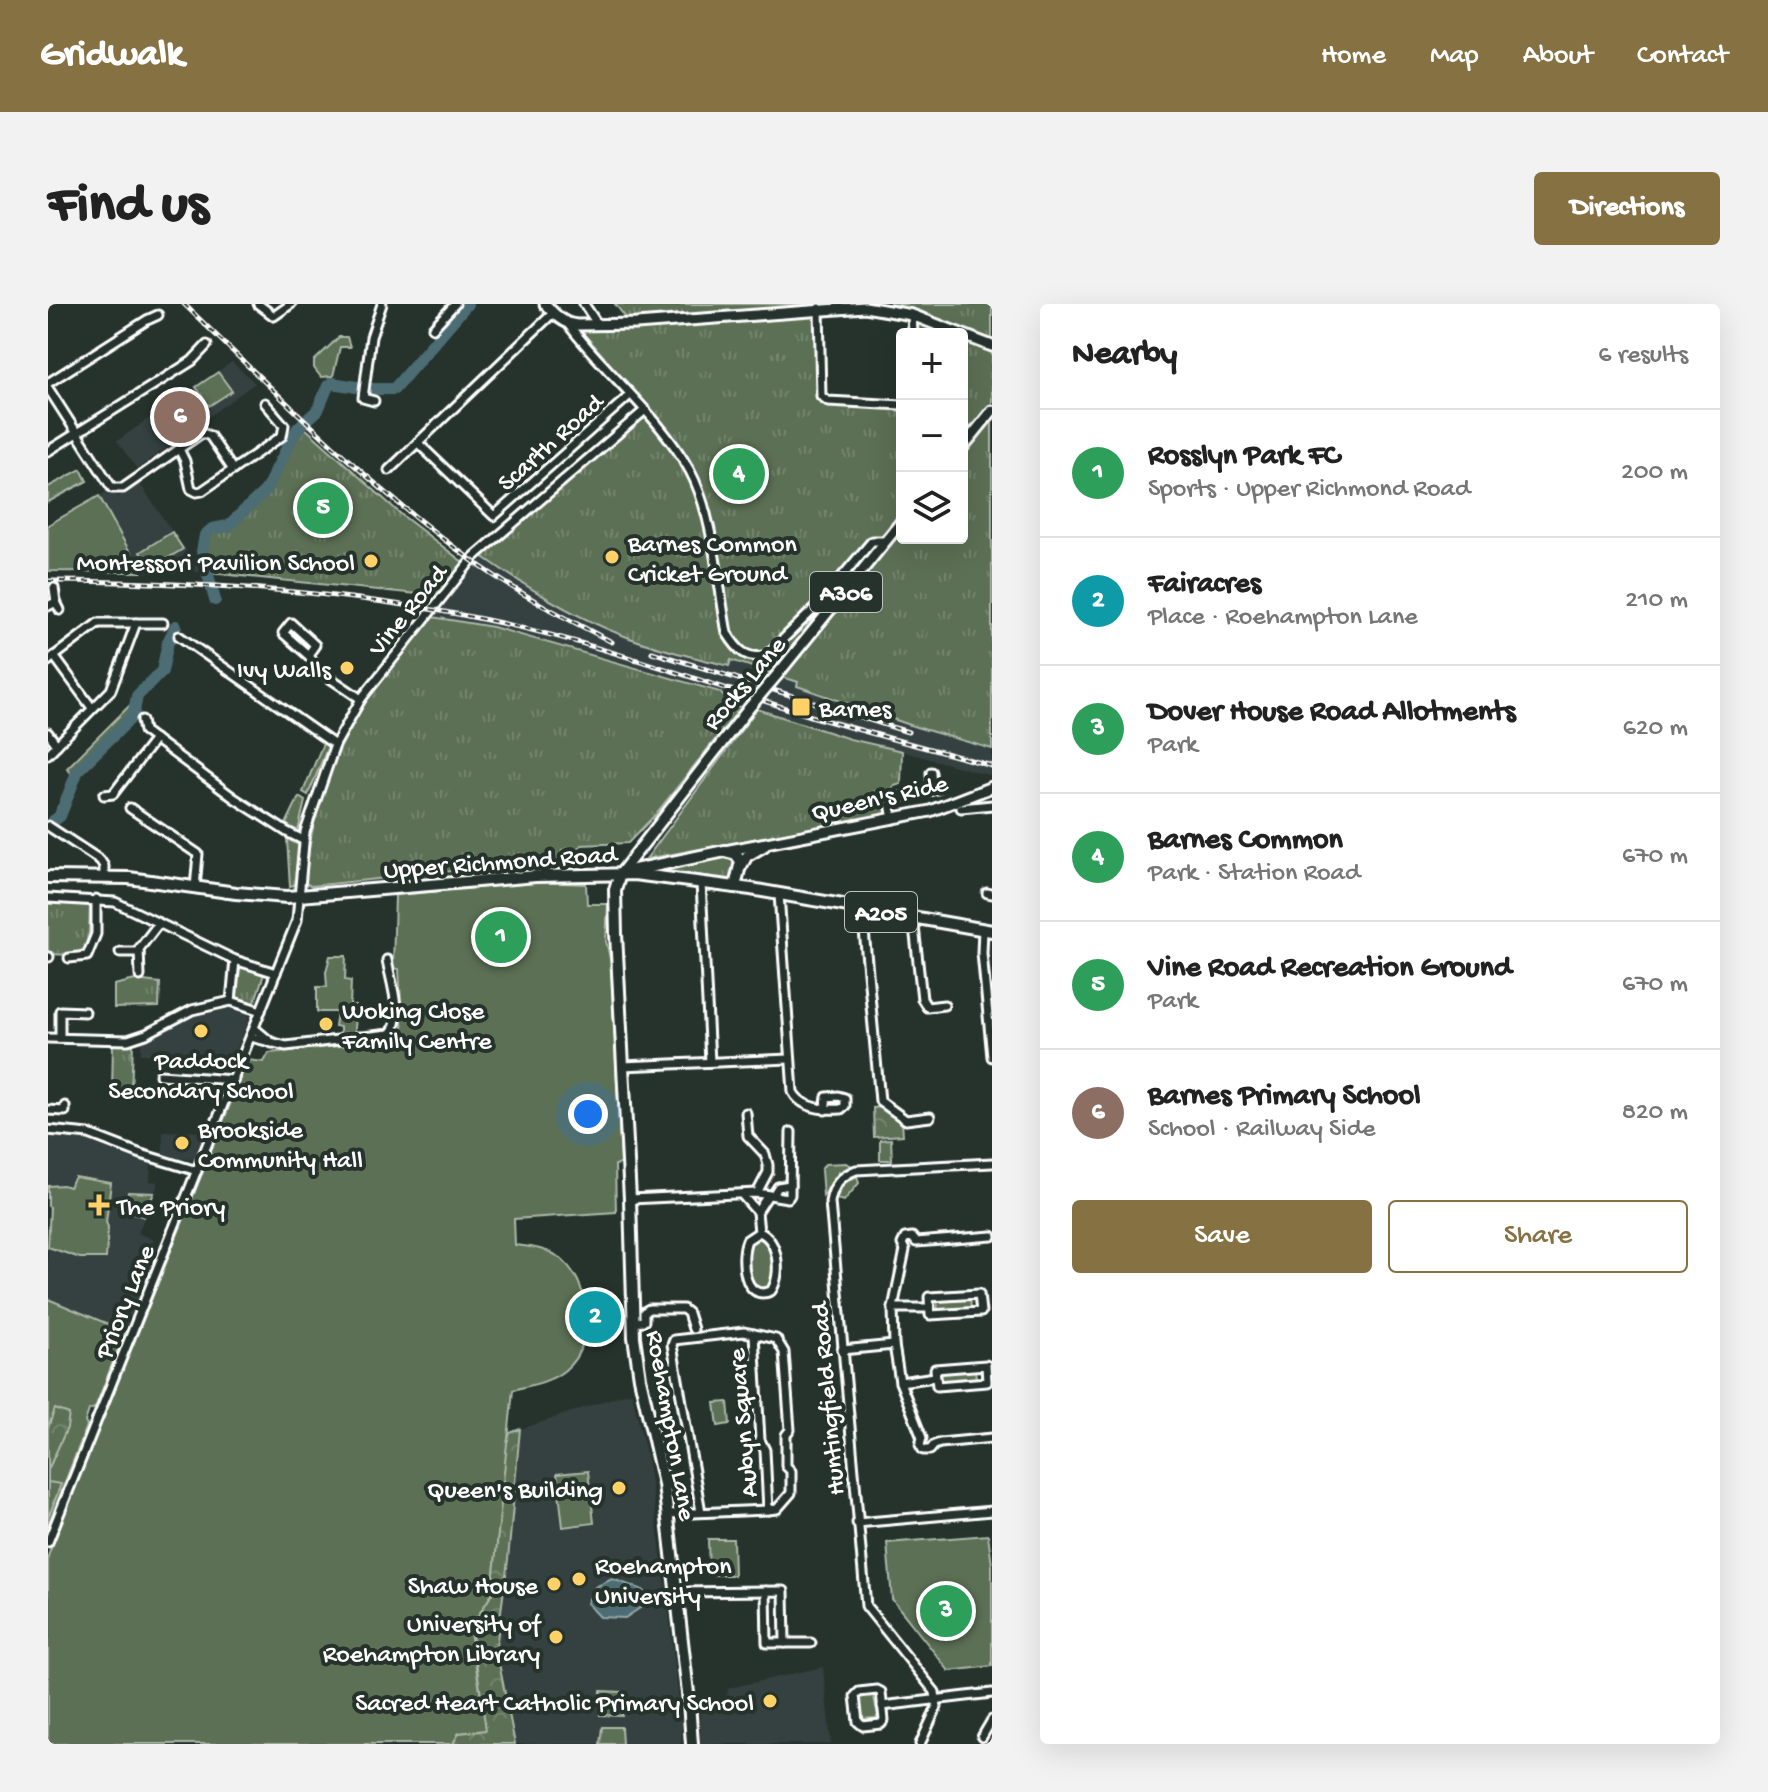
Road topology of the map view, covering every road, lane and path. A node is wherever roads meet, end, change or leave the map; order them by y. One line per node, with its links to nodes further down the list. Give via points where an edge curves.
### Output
1 (258, 304): 2 (street, via 274,316)
2 (291, 304)
3 (382, 304): 19 (street, via 362,393)
4 (455, 304): 13 (street)
5 (545, 304): 8 (main road)
6 (584, 304): 12 (street)
7 (819, 308): 10 (main road, via 865,307); 12 (main road); 21 (street, via 821,396 828,401)
8 (553, 313): 11 (main road); 26 (street)
9 (158, 315): 17 (street)
10 (912, 315): 14 (street); 16 (main road)
11 (568, 324): 12 (main road); 18 (street)
12 (598, 325)
13 (433, 328)
14 (913, 328)
15 (207, 345): 24 (street, via 192,361)
16 (992, 346)
17 (48, 386): 24 (street)
18 (629, 396): 22 (street); 26 (street, Scarth Road, via 494,516)
19 (374, 401)
20 (265, 403): 29 (street, via 284,425 284,433)
21 (896, 405)
22 (644, 411): 32 (street, via 692,474 704,508 727,633 738,650 767,655 872,541); 40 (street, Vine Road, via 474,557)
23 (992, 411): 25 (main road)
24 (77, 433): 27 (street, via 112,488 123,488); 28 (street)
25 (968, 441)
26 (418, 443): 30 (street)
27 (179, 449): 29 (street, via 205,433); 29 (street, via 194,491)
28 (48, 451)
29 (233, 470)
30 (389, 470)
31 (896, 528): 32 (main road, Rocks Lane / A306)
32 (885, 541): 60 (main road, Rocks Lane / A306, bridge)
33 (54, 588): 34 (street)
34 (55, 606)
35 (136, 623): 36 (street); 39 (street, via 98,623); 41 (street, via 115,683)
36 (163, 623)
37 (179, 636): 46 (street)
38 (308, 655): 38 (street, via 283,633 291,623 315,645); 40 (street, via 324,674)
39 (51, 658): 41 (street)
40 (361, 699): 46 (street, Vine Road)
41 (92, 708): 45 (street)
42 (142, 720): 44 (street, via 144,731)
43 (48, 733): 45 (street)
44 (155, 739): 50 (street, via 113,794); 56 (street, via 234,798)
45 (57, 745): 47 (street)
46 (335, 745): 56 (street, Vine Road)
47 (48, 754)
48 (931, 772): 54 (street, via 935,790 892,799)
49 (992, 787): 54 (main road, Queen's Ride)
50 (104, 795)
51 (992, 805): 53 (street)
52 (130, 808): 65 (street, via 198,854)
53 (961, 808)
54 (893, 819): 57 (main road, Queen's Ride)
55 (48, 826): 62 (street, via 100,860)
56 (303, 840): 67 (street, Vine Road)
57 (775, 842): 58 (main road, Queen's Ride); 59 (main road, Queen's Ride, via 751,852)
58 (725, 851): 59 (highway, via 738,856); 60 (highway, Queen's Ride / A205)
59 (741, 867): 64 (highway)
60 (620, 874): 63 (highway, Upper Richmond Road / A205); 67 (highway, Upper Richmond Road / A205); 91 (highway, Roehampton Lane, via 615,895)
61 (48, 877): 62 (highway, A205)
62 (104, 878): 65 (highway, Upper Richmond Road / A205)
63 (701, 883): 64 (highway, Upper Richmond Road / A205); 90 (street)
64 (735, 887): 66 (highway, Upper Richmond Road / A205)
65 (195, 888): 67 (highway, Upper Richmond Road / A205)
66 (779, 894): 70 (highway, Upper Richmond Road / A205); 89 (street)
67 (299, 896): 79 (street, Priory Lane, via 298,917)
68 (48, 898): 69 (street)
69 (96, 899): 72 (street); 76 (street, via 96,934 87,956)
70 (862, 909): 71 (highway, Upper Richmond Road / A205); 98 (street, via 879,1098 903,1119)
71 (913, 917): 73 (highway, Upper Richmond Road / A205); 82 (street, via 922,999 927,1007)
72 (159, 923): 75 (street); 77 (street)
73 (988, 930): 88 (street, via 982,953)
74 (120, 952): 75 (street)
75 (139, 952): 80 (street)
76 (69, 958)
77 (235, 960): 79 (street); 81 (street)
78 (387, 960): 85 (street, via 398,1014 393,1032 293,1046)
79 (276, 973): 83 (street, Priory Lane)
80 (140, 976)
81 (231, 1001): 83 (street); 87 (street, via 192,1010 128,1040)
82 (944, 1005)
83 (261, 1011): 85 (street, Priory Lane)
84 (85, 1012): 87 (street, via 60,1011)
85 (252, 1032): 93 (street, Priory Lane)
86 (48, 1038): 87 (street)
87 (60, 1038)
88 (992, 1057)
89 (790, 1059): 90 (street); 96 (street, via 794,1096)
90 (710, 1062): 91 (street)
91 (622, 1066): 106 (highway, Roehampton Lane)
92 (160, 1075): 93 (street)
93 (234, 1080): 102 (street, Priory Lane)
94 (65, 1106): 95 (street, via 65,1111)
95 (48, 1110)
96 (825, 1110)
97 (746, 1113): 103 (street, via 748,1136 768,1165)
98 (930, 1117)
99 (48, 1130): 102 (street, via 89,1134)
100 (791, 1132): 105 (street, via 789,1197)
101 (992, 1163): 118 (street, Huntingfield Road, via 864,1169 837,1182 830,1213)
102 (197, 1171): 128 (street, Priory Lane)
103 (757, 1193): 104 (street); 105 (street)
104 (742, 1195): 106 (street); 107 (street)
105 (770, 1195): 107 (street)
106 (630, 1199): 114 (highway, Roehampton Lane)
107 (757, 1212): 108 (street)
108 (759, 1232): 108 (street, via 773,1243 776,1281 762,1294 748,1286 744,1251 747,1240)
109 (992, 1236): 112 (street, via 916,1242 914,1249 905,1250)
110 (992, 1302): 111 (street)
111 (980, 1303): 113 (street, via 981,1312 930,1315); 113 (street, via 979,1294 929,1297)
112 (893, 1308): 113 (street); 117 (street)
113 (930, 1308)
114 (633, 1322): 115 (street, via 644,1321 649,1309 683,1309); 126 (highway, Roehampton Lane)
115 (693, 1329)
116 (754, 1334): 123 (street, Aubyn Square); 123 (street, Aubyn Square, via 776,1339 784,1352 791,1493 777,1509); 125 (street, Aubyn Square, via 674,1340 672,1345)
117 (894, 1345): 118 (street); 121 (street)
118 (842, 1350): 127 (street, Huntingfield Road)
119 (990, 1373): 120 (street, via 986,1365 935,1369); 120 (street, via 987,1382 937,1386)
120 (935, 1377): 121 (street)
121 (900, 1382): 122 (street, via 923,1450)
122 (992, 1438)
123 (768, 1510): 125 (street, Aubyn Square)
124 (992, 1511): 127 (street)
125 (701, 1512): 126 (street, Aubyn Square)
126 (668, 1514): 130 (highway, Roehampton Lane)
127 (857, 1523): 134 (street, Huntingfield Road, via 866,1606)
128 (48, 1542)
129 (766, 1591): 130 (street); 131 (street, via 784,1591); 131 (street, via 767,1643)
130 (676, 1592): 138 (highway, Roehampton Lane)
131 (785, 1643): 132 (street)
132 (811, 1643)
133 (992, 1693): 134 (street)
134 (937, 1699): 135 (street); 139 (street)
135 (882, 1706): 135 (street, via 881,1692 859,1692 858,1722 881,1724)
136 (992, 1720): 137 (street)
137 (982, 1737)
138 (692, 1744)
139 (920, 1744)

